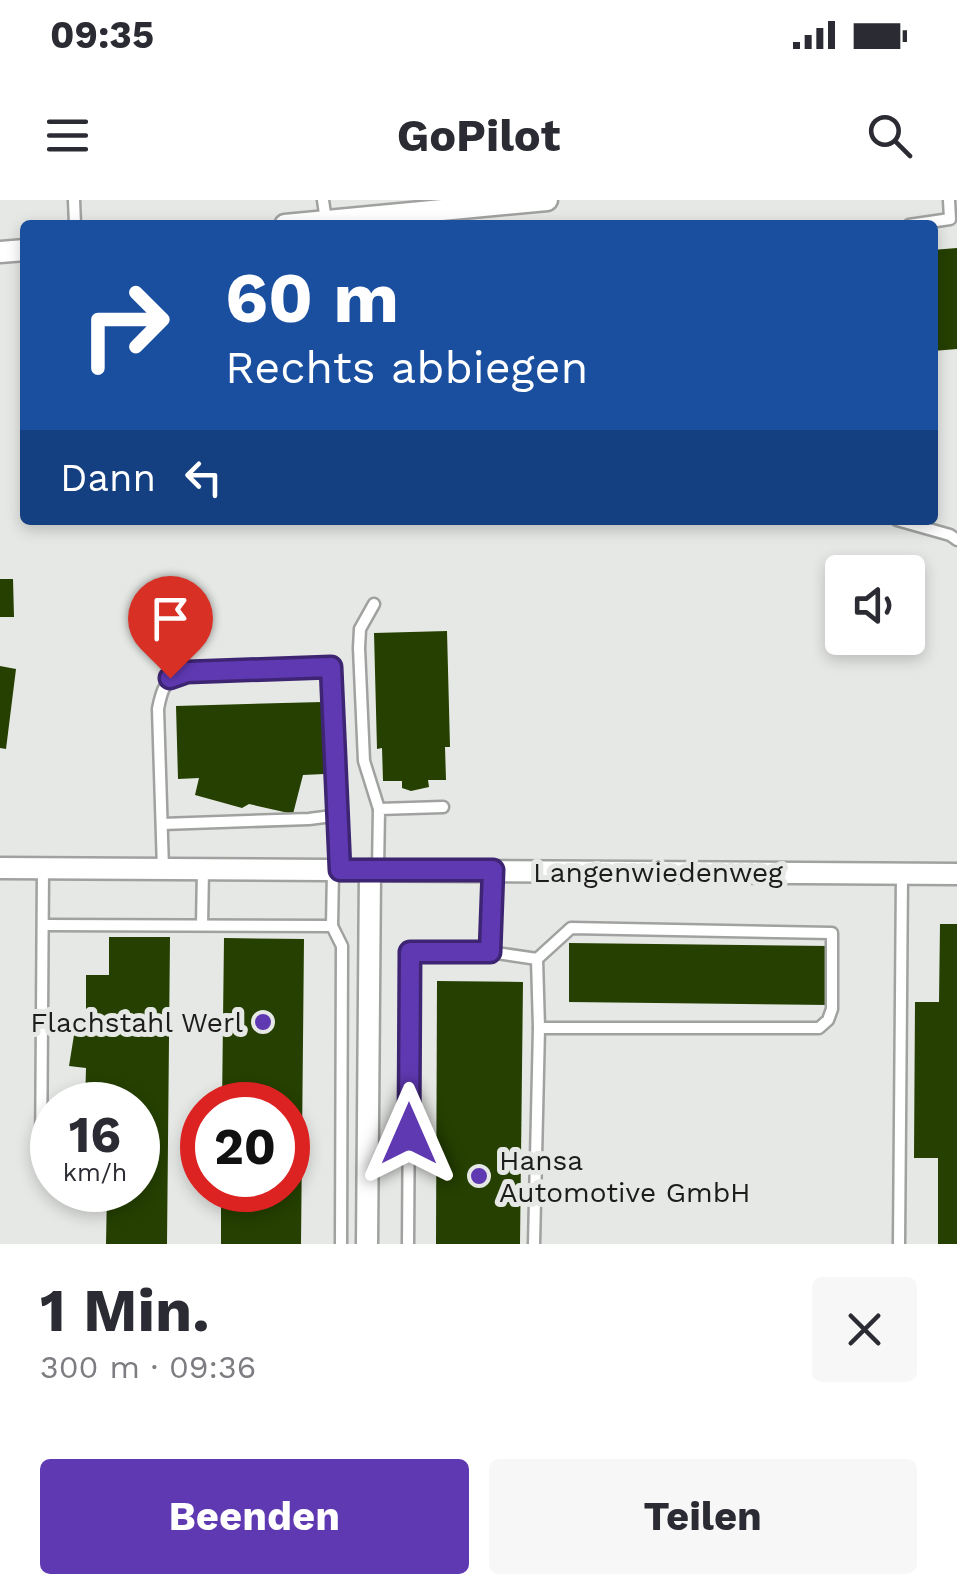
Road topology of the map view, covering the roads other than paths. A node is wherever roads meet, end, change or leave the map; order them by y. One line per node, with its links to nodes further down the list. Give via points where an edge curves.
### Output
1 (547, 200): 3 (street)
2 (949, 200): 5 (lane, via 950,219)
3 (324, 210): 4 (street)
4 (298, 220)
5 (938, 221)
6 (915, 525): 7 (lane)
7 (957, 540)
8 (374, 604): 10 (lane, via 360,629 359,648 364,761)
9 (443, 807): 10 (lane)
10 (378, 809): 18 (lane)
11 (340, 814): 12 (lane); 12 (lane, via 331,667 187,672 162,688 158,709); 17 (lane)
12 (162, 824): 15 (lane)
13 (0, 868): 14 (street, Langenwiedenweg)
14 (43, 868): 15 (street, Langenwiedenweg); 22 (lane)
15 (164, 869): 16 (street, Langenwiedenweg)
16 (203, 869): 17 (street, Langenwiedenweg); 23 (lane)
17 (337, 870): 18 (street, Langenwiedenweg); 24 (lane)
18 (374, 870): 19 (street, Langenwiedenweg); 30 (street)
19 (493, 870): 20 (street, Langenwiedenweg); 25 (lane)
20 (902, 874): 21 (street, Langenwiedenweg); 33 (lane)
21 (957, 874)
22 (43, 925): 23 (lane); 28 (lane)
23 (202, 926): 24 (lane)
24 (332, 926): 29 (lane, via 342,946)
25 (490, 952): 26 (lane); 31 (lane, via 410,952)
26 (538, 958): 27 (lane); 27 (lane, via 571,928 832,933 832,1009 819,1028)
27 (539, 1028): 32 (lane)
28 (42, 1082)
29 (341, 1244)
30 (367, 1244)
31 (408, 1244)
32 (534, 1244)
33 (898, 1244)

